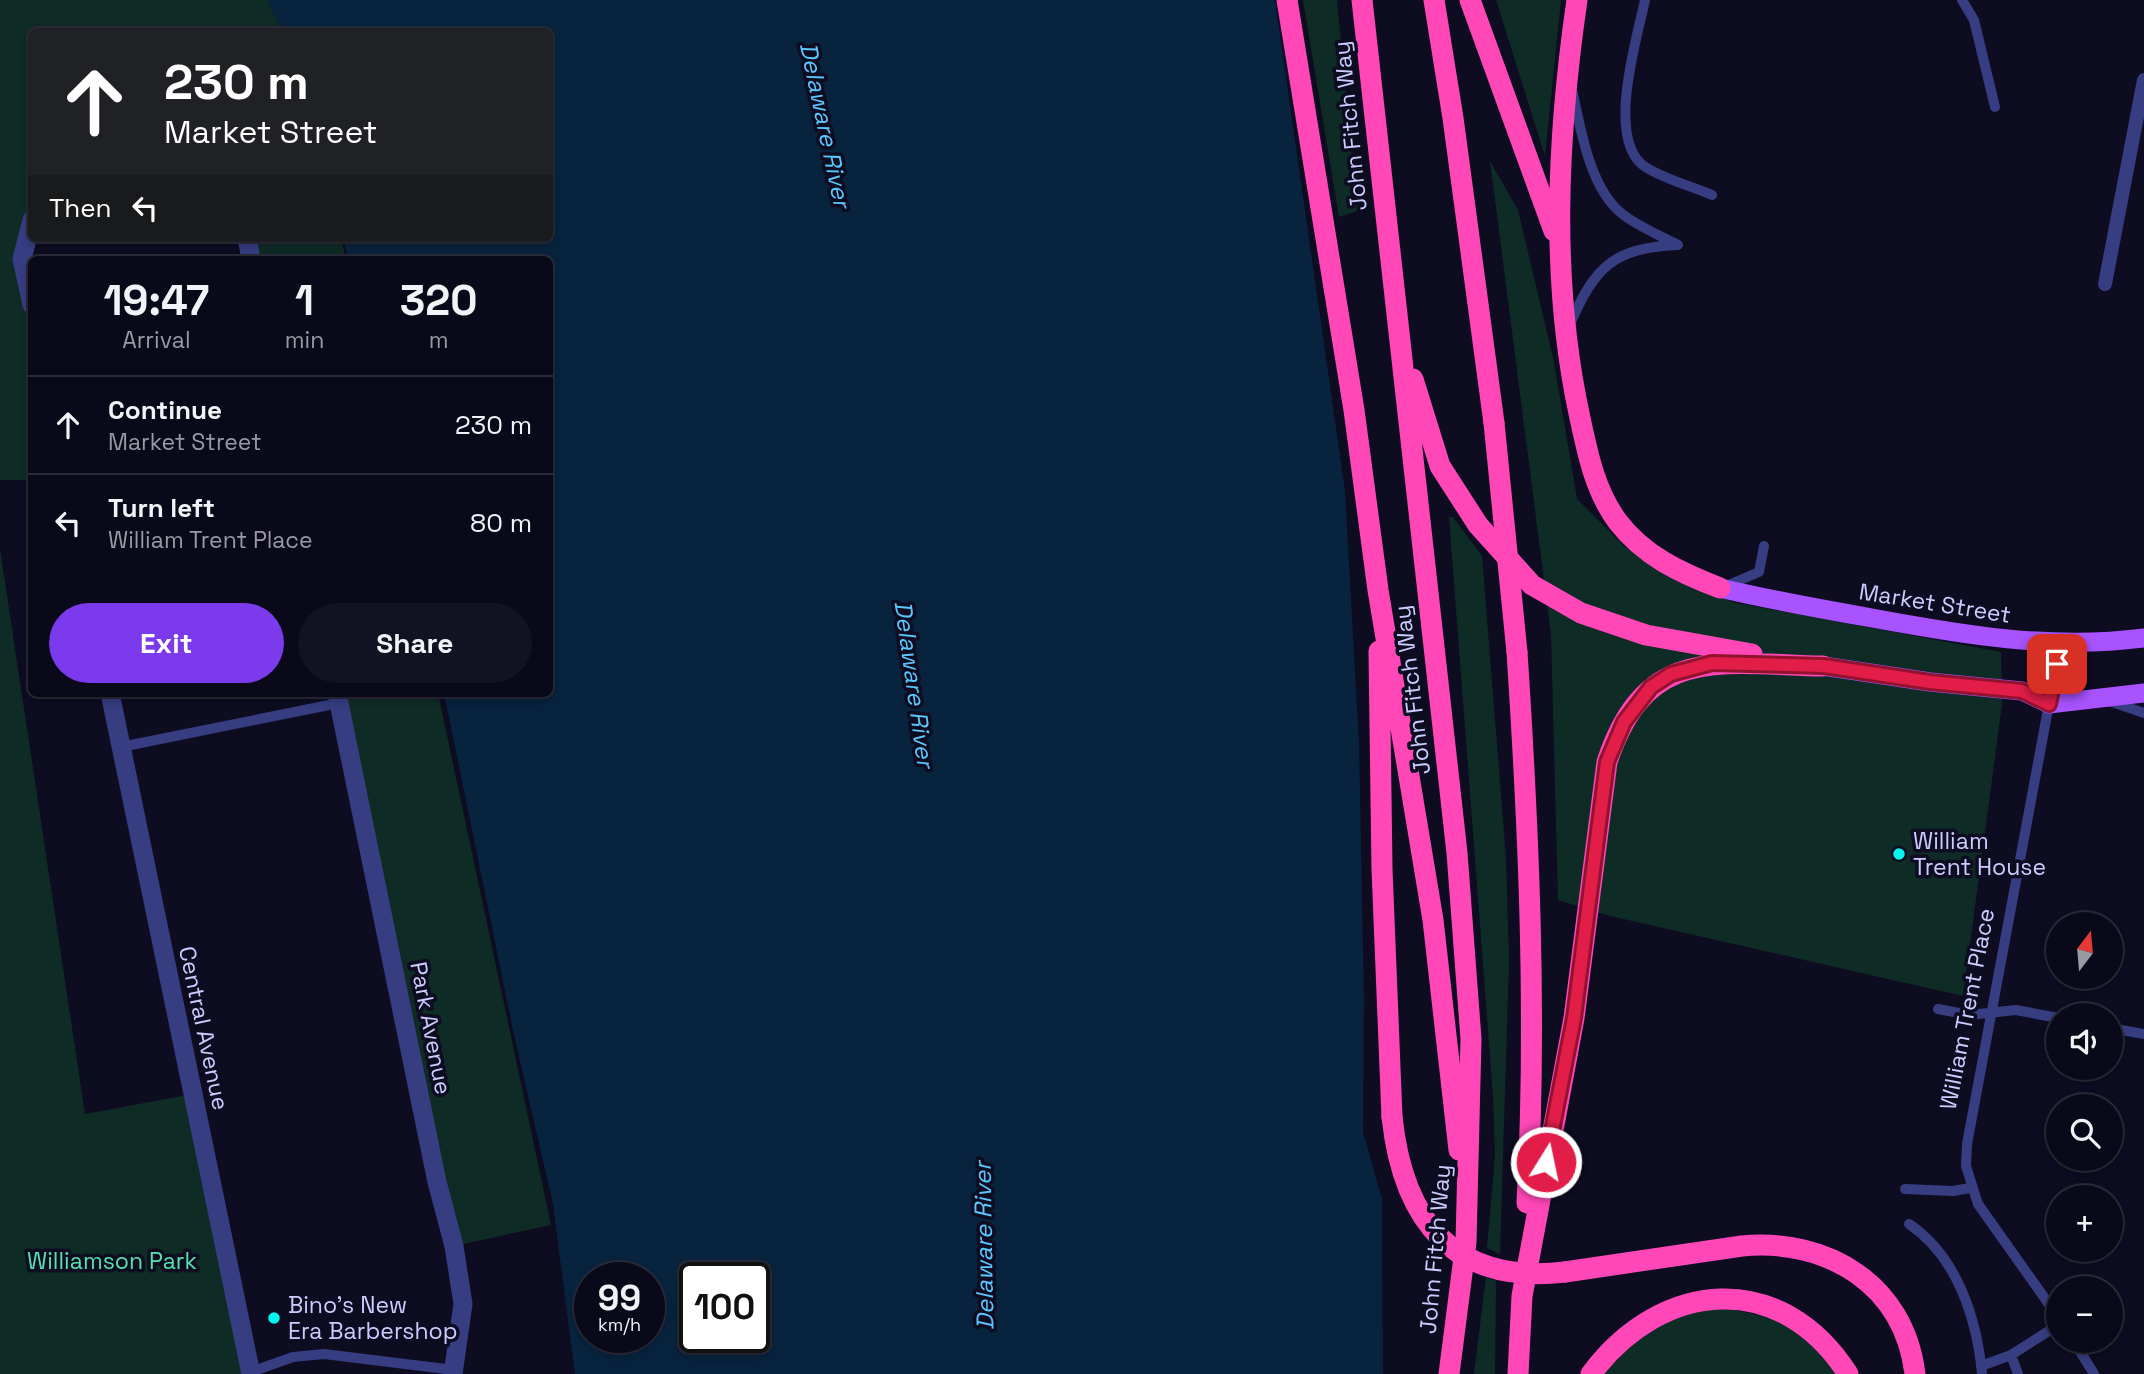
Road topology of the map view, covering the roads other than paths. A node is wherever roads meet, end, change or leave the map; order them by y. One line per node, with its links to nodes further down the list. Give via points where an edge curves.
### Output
1 (1287, 0): 20 (highway, via 1354,410)
2 (1362, 0): 17 (highway, John Fitch Way)
3 (1434, 0): 40 (highway, bridge, via 1494,423 1517,652 1531,918 1532,1120)
4 (1470, 0): 13 (highway)
5 (1577, 0): 8 (highway)
6 (1645, 0): 11 (lane, via 1624,103 1628,140 1645,167)
7 (1962, 0): 10 (lane, via 1974,20)
8 (1568, 69): 13 (highway); 16 (lane, via 1579,122 1607,197 1621,212 1678,245 1647,246 1614,260 1587,286)
9 (2144, 80): 14 (street)
10 (1995, 107)
11 (1712, 195)
12 (28, 236): 15 (street, via 22,260)
13 (1560, 247): 16 (highway)
14 (2105, 284)
15 (28, 288)
16 (1566, 332): 19 (highway, via 1591,467 1609,509 1651,554)
17 (1399, 334): 23 (highway, via 1440,466 1478,525 1532,585 1581,612 1646,635); 39 (highway, John Fitch Way, via 1465,941 1472,1103)
18 (1764, 546): 19 (lane, via 1759,572)
19 (1720, 588): 22 (main road, Market Street, via 1968,636)
20 (1378, 590): 39 (highway, via 1433,920 1453,1079); 52 (highway, bridge, via 1392,1117 1408,1189 1432,1230 1466,1257 1529,1276 1742,1246 1798,1246 1844,1264 1878,1292 1904,1333)
21 (2144, 638): 22 (main road, Market Street)
22 (2061, 644): 28 (street, William Trent Place)
23 (1824, 666): 28 (main road, via 2022,691); 40 (highway, via 1694,666 1651,687 1619,732 1607,762 1574,1018)
24 (2144, 693): 27 (main road)
25 (111, 697): 30 (street, Central Avenue)
26 (338, 698): 30 (lane); 46 (street, Park Avenue, via 454,1246 463,1304)
27 (2106, 699): 28 (main road); 29 (lane)
28 (2049, 704): 32 (lane, William Trent Place)
29 (2144, 713)
30 (121, 747): 47 (street, Central Avenue)
31 (1938, 1009): 32 (lane, via 1969,1015)
32 (1991, 1010): 33 (lane); 36 (lane, William Trent Place, via 1967,1144)
33 (2046, 1016)
34 (2123, 1030): 35 (lane)
35 (2144, 1034)
36 (1970, 1188): 37 (lane); 41 (lane, William Trent Place)
37 (1905, 1189)
38 (1909, 1223): 45 (lane, via 1934,1243 1946,1261 1975,1321)
39 (1466, 1242): 48 (highway, John Fitch Way)
40 (1522, 1296): 49 (highway)
41 (2046, 1300)
42 (2046, 1333): 44 (lane)
43 (2081, 1353): 54 (lane)
44 (2011, 1355): 45 (lane); 53 (lane)
45 (1981, 1370)
46 (454, 1372): 47 (lane, via 324,1354 293,1357)
47 (251, 1373)
48 (1448, 1374)
49 (1518, 1374)
50 (1591, 1374): 51 (highway, via 1622,1339 1654,1316 1673,1307 1716,1299 1758,1304 1802,1322)
51 (1848, 1374)
52 (1914, 1374)
53 (2018, 1374)
54 (2094, 1374)

